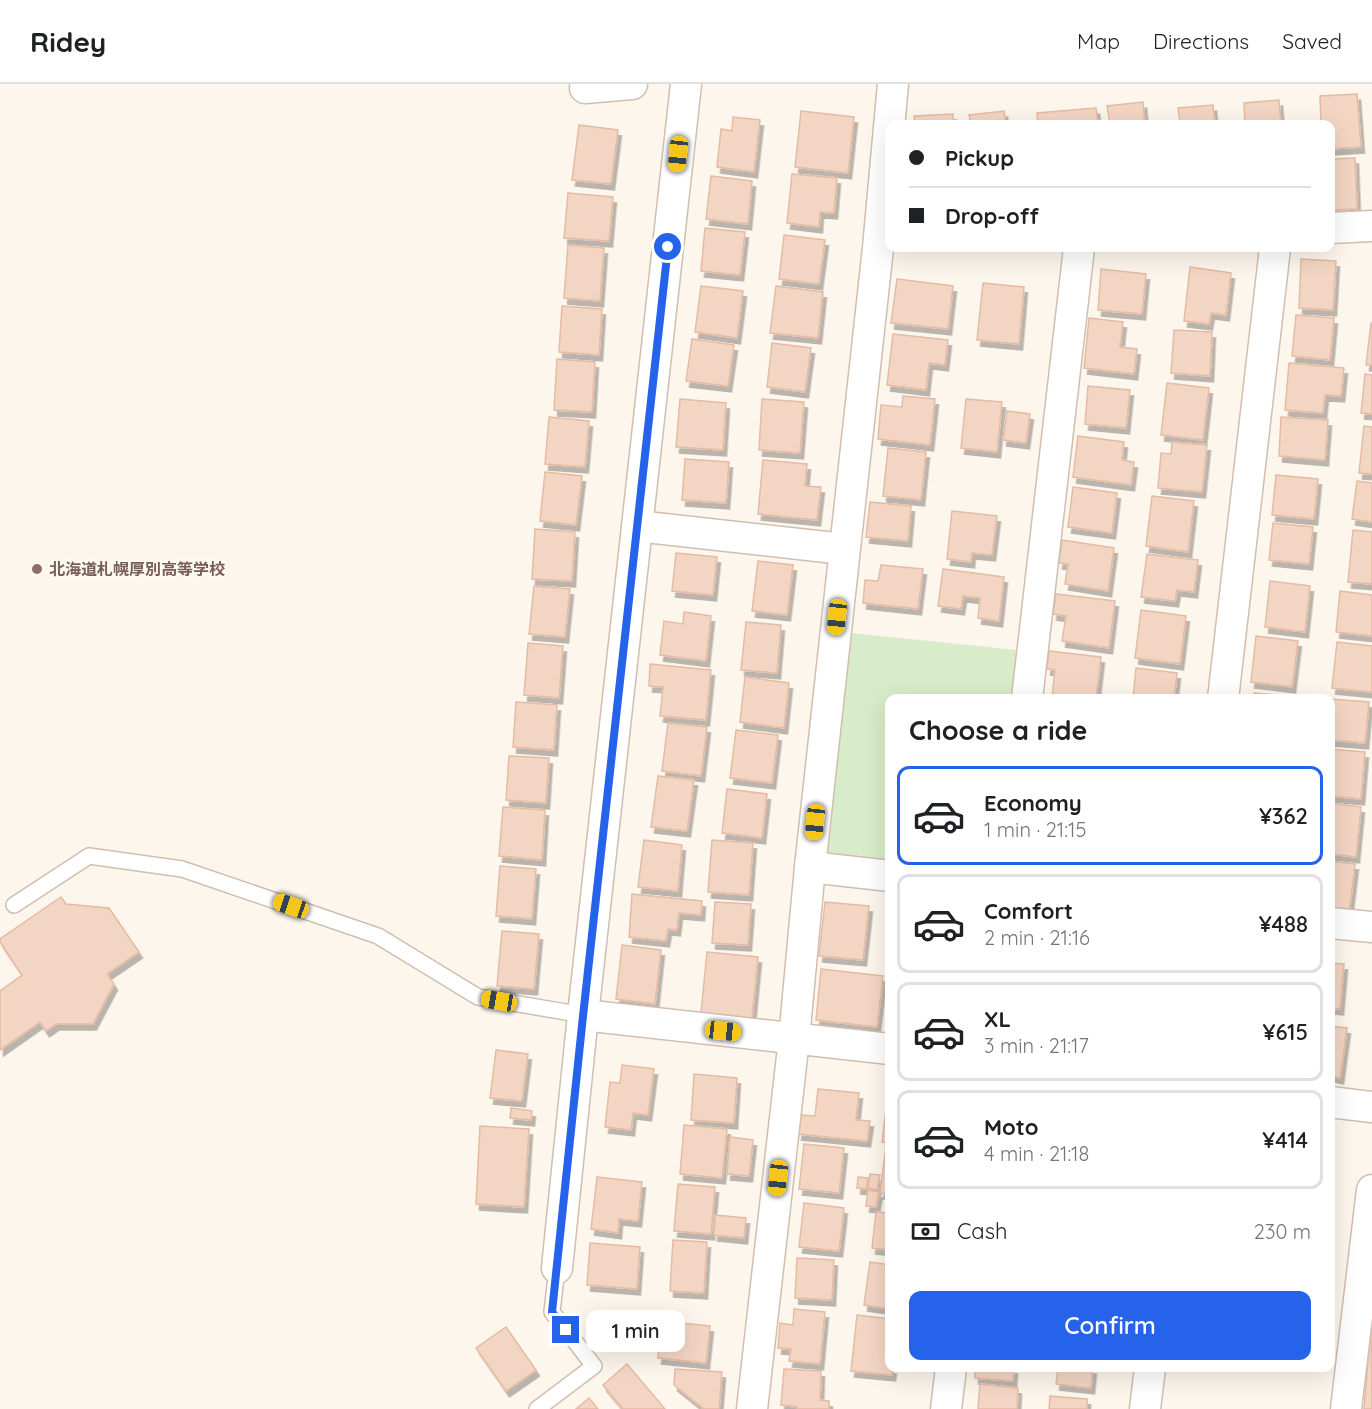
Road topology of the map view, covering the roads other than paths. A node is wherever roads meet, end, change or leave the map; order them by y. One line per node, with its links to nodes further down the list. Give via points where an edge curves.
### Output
1 (632, 84): 4 (street)
2 (686, 84): 11 (street)
3 (893, 84): 5 (street)
4 (585, 88)
5 (891, 120)
6 (1372, 226): 7 (street)
7 (1335, 228)
8 (885, 248): 12 (street)
9 (1079, 252): 13 (street)
10 (1275, 252): 14 (street)
11 (637, 526): 12 (street); 20 (street)
12 (844, 549): 15 (street)
13 (1028, 694)
14 (1224, 694)
15 (810, 867): 16 (street); 21 (street)
16 (885, 875)
17 (14, 905): 20 (lane, via 89,856 183,869 378,936 478,998)
18 (1335, 923): 19 (street)
19 (1372, 927)
20 (583, 1016): 21 (street); 26 (street)
21 (794, 1039): 22 (street); 30 (street)
22 (885, 1048)
23 (1335, 1103): 24 (street)
24 (1372, 1107)
25 (1372, 1190): 33 (street)
26 (557, 1268): 29 (lane, via 552,1312 594,1366)
27 (951, 1372): 31 (street)
28 (1150, 1372): 32 (street)
29 (537, 1409)
30 (752, 1409)
31 (946, 1409)
32 (1145, 1409)
33 (1346, 1409)

